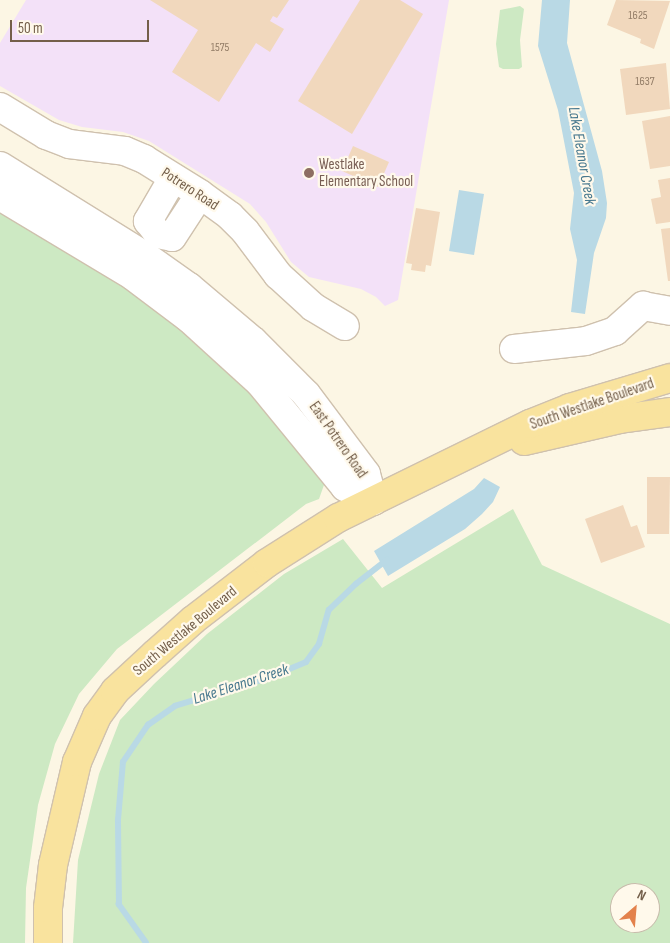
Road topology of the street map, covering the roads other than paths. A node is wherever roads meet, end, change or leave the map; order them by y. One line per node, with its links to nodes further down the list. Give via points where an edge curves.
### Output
1 (0, 107): 3 (street, Potrero Road, via 46,135 69,144 125,151)
2 (0, 166): 6 (street, East Potrero Road)
3 (173, 178): 4 (street, Potrero Road); 6 (street, via 148,221)
4 (200, 194): 6 (street, via 172,237); 8 (street, Potrero Road, via 245,231 278,275 313,306)
5 (0, 196): 6 (street, East Potrero Road)
6 (145, 255): 13 (street, East Potrero Road, via 218,310 306,394 366,474)
7 (670, 311): 9 (street, via 643,306 615,331 586,341)
8 (345, 326)
9 (514, 349)
10 (670, 378): 12 (main road, South Westlake Boulevard, via 570,408 530,424)
11 (670, 412): 12 (main road, South Westlake Boulevard, via 620,419 539,439)
12 (488, 447): 13 (main road, South Westlake Boulevard)
13 (373, 501): 14 (main road, South Westlake Boulevard, via 338,518 267,563 193,620 115,691 97,716 77,762 53,865)
14 (48, 943)

